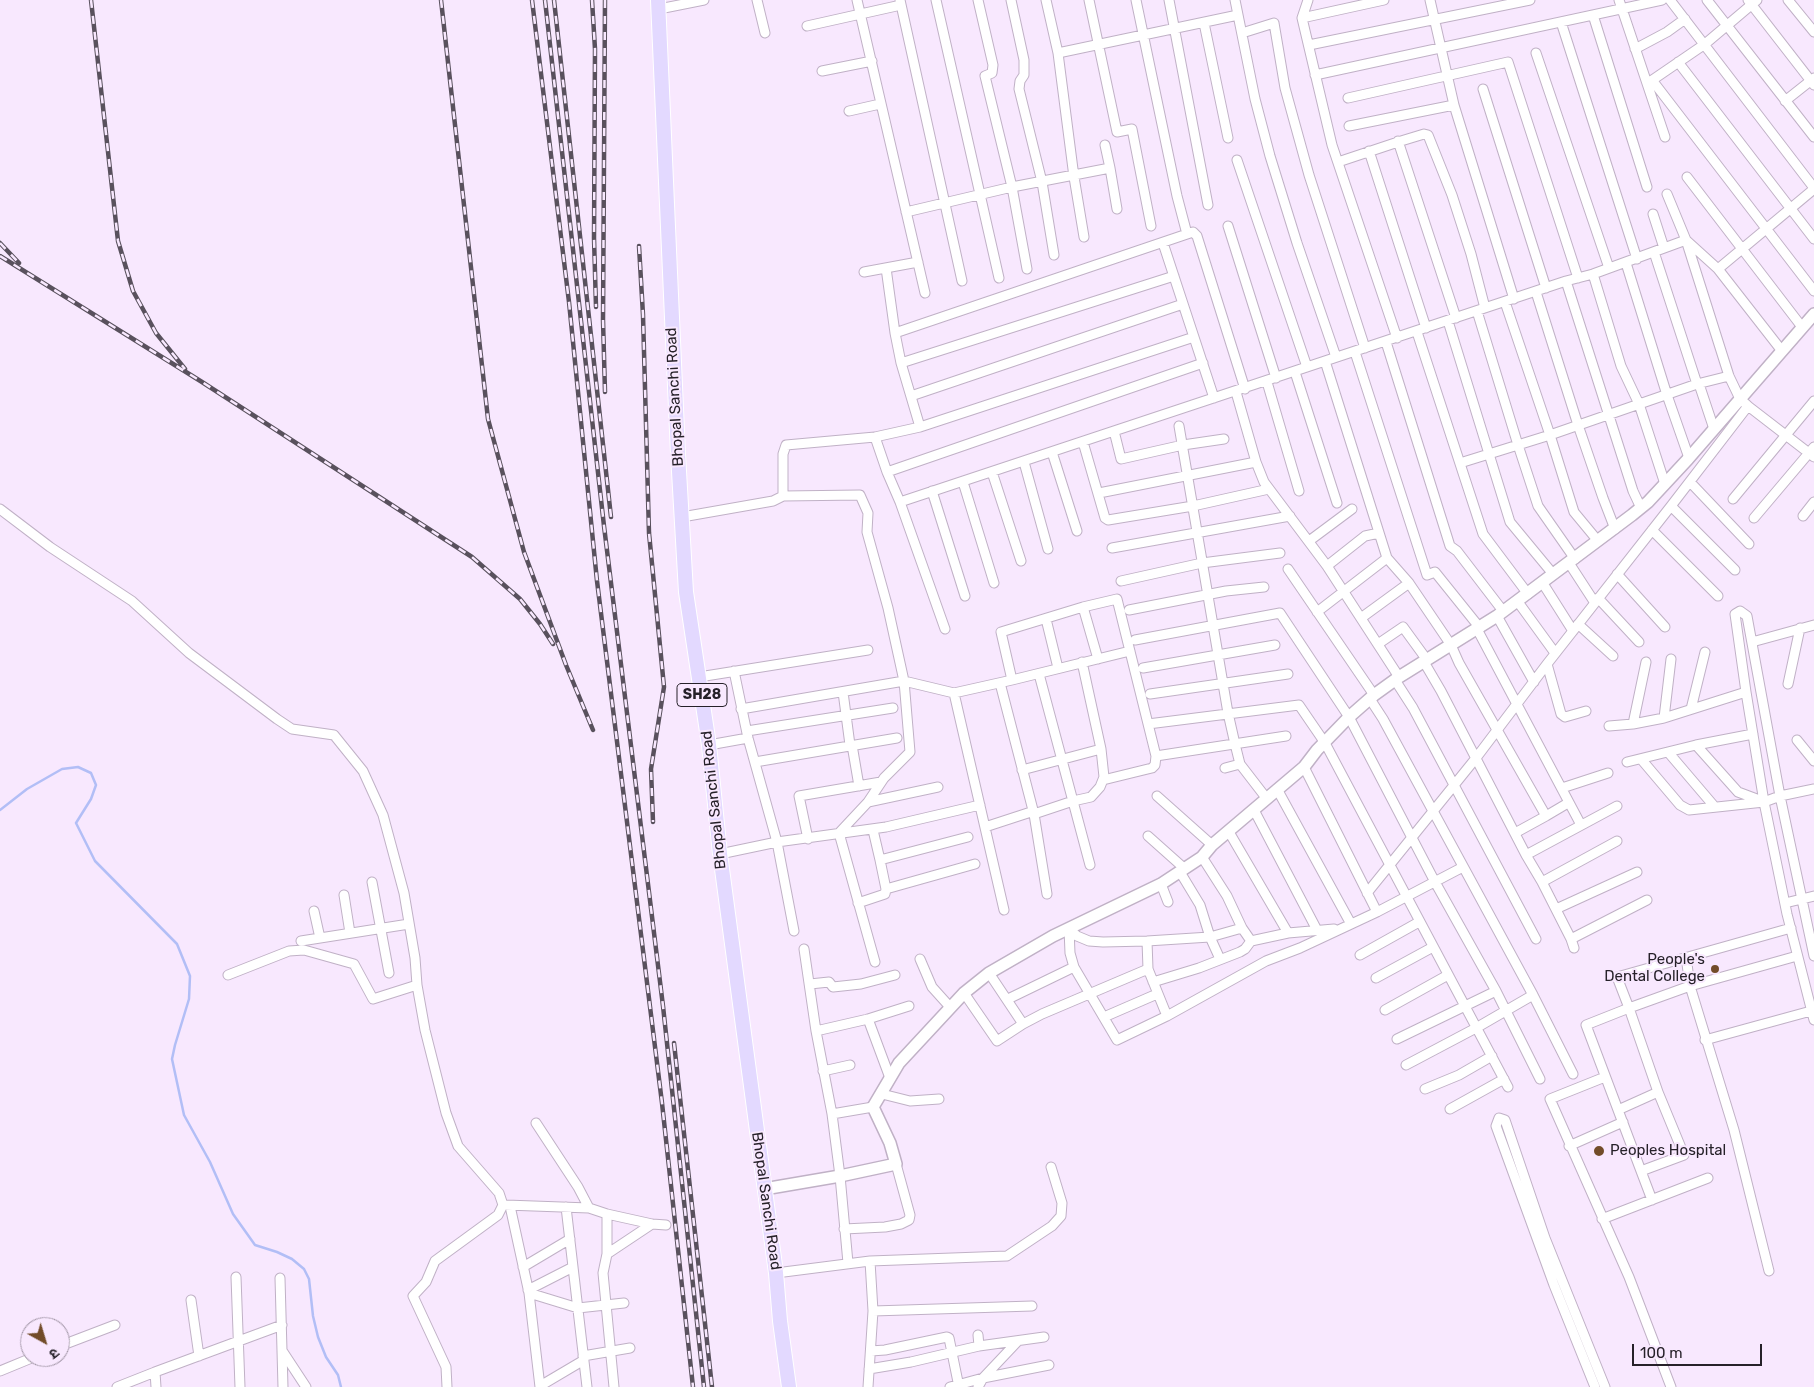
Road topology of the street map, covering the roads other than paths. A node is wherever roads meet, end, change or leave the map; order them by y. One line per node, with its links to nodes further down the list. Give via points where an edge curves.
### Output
1 (704, 0): 22 (street)
2 (757, 0): 36 (street)
3 (857, 0): 24 (street)
4 (936, 0): 76 (street)
5 (978, 0): 73 (street, via 993,65 992,73 985,76)
6 (1011, 0): 71 (street, via 1024,60 1024,75 1019,89)
7 (1046, 0): 44 (street)
8 (1090, 0): 40 (street)
9 (1136, 0): 38 (street)
10 (1169, 0): 34 (street)
11 (1236, 0): 25 (street)
12 (1308, 0): 27 (street)
13 (1384, 0): 27 (street)
14 (1430, 0): 28 (street)
15 (1530, 0): 28 (street)
16 (1662, 0): 23 (street)
17 (1670, 0): 29 (street)
18 (1707, 0): 32 (street)
19 (1788, 0): 35 (street)
20 (1752, 1): 32 (street); 51 (street)
21 (901, 3): 24 (street); 77 (street)
22 (659, 5): 187 (main road, Bhopal Sanchi Road / SH28)
23 (1620, 5): 26 (street); 43 (street)
24 (860, 14): 33 (street); 46 (street)
25 (1238, 15): 31 (street); 37 (street)
26 (1592, 16): 30 (street); 72 (street)
27 (1302, 18): 41 (street)
28 (1435, 19): 41 (street); 42 (street)
29 (1685, 19): 39 (street); 43 (street)
30 (1561, 22): 42 (street); 95 (street)
31 (1204, 23): 34 (street); 62 (street)
32 (1728, 25): 39 (street); 55 (street)
33 (807, 26)
34 (1175, 29): 38 (street); 78 (street)
35 (1814, 32)
36 (765, 33)
37 (1242, 33): 125 (street, via 1274,23 1285,88 1309,175); 128 (street, via 1270,156)
38 (1144, 34): 40 (street); 86 (street)
39 (1705, 44): 47 (street); 74 (street)
40 (1100, 45): 44 (street); 83 (street, via 1117,132 1132,129)
41 (1309, 45): 49 (street)
42 (1441, 48): 49 (street); 50 (street)
43 (1635, 49): 52 (street)
44 (1058, 53): 70 (street)
45 (1536, 53): 99 (street)
46 (872, 62): 48 (street); 56 (street)
47 (1678, 62): 52 (street); 79 (street)
48 (822, 71)
49 (1316, 74): 67 (street)
50 (1446, 77): 54 (street); 57 (street); 106 (street, via 1508,62)
51 (1813, 81): 55 (street)
52 (1649, 82): 60 (street); 85 (street)
53 (1483, 89): 109 (street)
54 (1348, 98)
55 (1785, 101): 61 (street)
56 (880, 104): 58 (street); 81 (street)
57 (1454, 105): 59 (street); 113 (street)
58 (849, 111)
59 (1349, 126)
60 (1665, 137)
61 (1814, 137)
62 (1228, 138)
63 (1398, 141): 65 (street); 115 (street, via 1424,134 1430,138 1452,194 1470,254); 117 (street)
64 (1105, 145): 68 (street)
65 (1369, 151): 67 (street); 119 (street)
66 (1237, 160): 132 (street)
67 (1338, 162): 123 (street)
68 (1110, 168): 70 (street); 80 (street)
69 (1687, 176): 92 (street)
70 (1074, 177): 71 (street); 87 (street)
71 (1042, 182): 73 (street); 94 (street)
72 (1647, 187)
73 (1012, 188): 76 (street); 100 (street)
74 (1814, 188): 79 (street)
75 (1667, 194): 89 (street)
76 (979, 196): 77 (street); 105 (street)
77 (944, 204): 81 (street); 107 (street)
78 (1208, 205)
79 (1791, 208): 85 (street); 88 (street)
80 (1117, 209)
81 (906, 212): 96 (street)
82 (1653, 214): 91 (street)
83 (1151, 226)
84 (1228, 226): 135 (street)
85 (1767, 230): 92 (street); 110 (street)
86 (1187, 234): 90 (street); 138 (street, via 1193,232 1197,236)
87 (1084, 237)
88 (1814, 239)
89 (1686, 240): 91 (street); 101 (street); 134 (street)
90 (1163, 243): 104 (street); 121 (street)
91 (1664, 248): 93 (street)
92 (1742, 250): 101 (street); 118 (street)
93 (1654, 252): 95 (street); 137 (street)
94 (1054, 255)
95 (1637, 259): 97 (street)
96 (918, 262): 98 (street); 112 (street)
97 (1626, 263): 99 (street); 139 (street)
98 (886, 268): 102 (street); 121 (street)
99 (1609, 268): 103 (street)
100 (1027, 269)
101 (1718, 269): 126 (street)
102 (864, 272)
103 (1593, 274): 106 (street); 144 (street, via 1621,366)
104 (1174, 276): 114 (street); 130 (street)
105 (999, 278)
106 (1578, 278): 108 (street)
107 (962, 280)
108 (1566, 281): 109 (street); 145 (street)
109 (1546, 288): 111 (street)
110 (1814, 291)
111 (1536, 292): 113 (street); 146 (street)
112 (925, 293)
113 (1510, 301): 115 (street); 151 (street)
114 (1183, 304): 122 (street); 140 (street)
115 (1481, 310): 117 (street); 156 (street)
116 (1814, 314): 118 (street)
117 (1452, 320): 119 (street); 160 (street)
118 (1802, 327): 126 (street)
119 (1426, 328): 120 (street)
120 (1417, 332): 123 (street); 164 (street)
121 (895, 333): 130 (street)
122 (1194, 337): 131 (street); 148 (street)
123 (1397, 338): 124 (street)
124 (1386, 342): 125 (street); 224 (street, via 1450,546 1457,551)
125 (1365, 348): 127 (street)
126 (1782, 351): 143 (street)
127 (1355, 352): 128 (street); 233 (street, via 1426,575 1435,572)
128 (1336, 357): 129 (street)
129 (1325, 361): 132 (street); 193 (street)
130 (901, 363): 140 (street)
131 (1203, 363): 141 (street); 165 (street)
132 (1307, 367): 133 (street)
133 (1295, 372): 135 (street); 179 (street)
134 (1728, 376): 137 (street); 143 (street)
135 (1276, 378): 136 (street)
136 (1266, 382): 138 (street); 173 (street)
137 (1698, 384): 139 (street); 149 (street)
138 (1240, 390): 141 (street); 163 (street)
139 (1667, 395): 144 (street); 161 (street)
140 (911, 396): 148 (street)
141 (1214, 398): 150 (street)
142 (1814, 401): 152 (street)
143 (1744, 402): 149 (street); 152 (street); 169 (street)
144 (1639, 404): 145 (street); 170 (street)
145 (1608, 414): 146 (street); 183 (street)
146 (1578, 425): 151 (street); 189 (street)
147 (1179, 426): 157 (street)
148 (920, 427): 153 (street)
149 (1714, 429): 161 (street)
150 (1114, 431): 155 (street); 157 (street, via 1120,459)
151 (1550, 435): 156 (street); 195 (street, via 1574,512)
152 (1785, 435): 159 (street); 176 (street)
153 (875, 437): 165 (street); 175 (street, via 786,445)
154 (1224, 439): 157 (street)
155 (1083, 442): 158 (street); 174 (street)
156 (1518, 445): 160 (street); 202 (street, via 1538,506)
157 (1183, 446): 167 (street)
158 (1052, 452): 162 (street); 190 (street)
159 (1812, 452): 188 (street)
160 (1489, 454): 164 (street); 207 (street, via 1510,522)
161 (1689, 458): 170 (street)
162 (1024, 462): 166 (street); 198 (street)
163 (1256, 462): 167 (street); 171 (street)
164 (1460, 463): 216 (street, via 1483,534)
165 (886, 472): 177 (street)
166 (992, 472): 168 (street); 201 (street)
167 (1188, 476): 174 (street); 180 (street)
168 (963, 482): 172 (street); 211 (street)
169 (1690, 482): 181 (street); 196 (street)
170 (1665, 484): 183 (street)
171 (1269, 489): 180 (street); 185 (street)
172 (932, 491): 177 (street); 217 (street)
173 (1299, 491)
174 (1099, 493): 180 (street, via 1108,520)
175 (782, 496): 187 (street, via 772,501); 260 (street, via 860,495 868,513 867,532)
176 (1733, 499)
177 (900, 502): 232 (street)
178 (1814, 502): 186 (street)
179 (1337, 503)
180 (1193, 506): 192 (street)
181 (1671, 506): 191 (street); 206 (street)
182 (1352, 508): 194 (street)
183 (1641, 508): 189 (street)
184 (0, 509): 372 (street, via 50,547 132,601 189,653 292,729 334,735 363,772 383,815)
185 (1290, 516): 192 (street); 194 (street)
186 (1803, 516)
187 (682, 517): 257 (main road, Bhopal Sanchi Road / SH28, via 686,592)
188 (1754, 518)
189 (1615, 528): 195 (street)
190 (1077, 530)
191 (1652, 530): 208 (street); 218 (street)
192 (1196, 533): 197 (street); 203 (street)
193 (1379, 533): 200 (street); 204 (street, via 1365,536)
194 (1309, 541): 204 (street)
195 (1598, 541): 202 (street)
196 (1749, 544)
197 (1112, 548)
198 (1048, 549)
199 (1280, 553): 203 (street)
200 (1388, 558): 212 (street); 214 (street)
201 (1021, 561)
202 (1572, 561): 207 (street); 219 (street)
203 (1202, 563): 209 (street); 215 (street)
204 (1327, 566): 214 (street)
205 (1288, 569): 223 (street)
206 (1735, 570)
207 (1553, 574): 210 (street)
208 (1617, 574): 219 (street); 229 (street)
209 (1121, 581)
210 (1542, 582): 216 (street); 230 (street)
211 (994, 583)
212 (1409, 583): 225 (street); 239 (street)
213 (1264, 587): 215 (street)
214 (1345, 592): 223 (street); 225 (street)
215 (1208, 594): 222 (street); 227 (street)
216 (1528, 594): 220 (street)
217 (965, 596)
218 (1718, 596)
219 (1597, 601): 230 (street); 235 (street)
220 (1518, 602): 224 (street); 244 (street)
221 (1084, 607): 226 (street); 241 (street, via 1117,599); 246 (street)
222 (1129, 610)
223 (1317, 612): 269 (street)
224 (1500, 614): 233 (street); 261 (street)
225 (1361, 618): 237 (street)
226 (1046, 619): 252 (street); 259 (street, via 1001,632)
227 (1212, 624): 234 (street); 243 (street); 277 (street, via 1280,613)
228 (1814, 625): 231 (street)
229 (1665, 627)
230 (1575, 628): 244 (street); 245 (street)
231 (1800, 628): 236 (street); 264 (street)
232 (945, 629)
233 (1478, 629): 239 (street); 270 (street)
234 (1135, 640)
235 (1639, 642)
236 (1752, 642): 266 (street, via 1747,616 1740,611 1735,614); 316 (street)
237 (1378, 644): 248 (street, via 1403,627); 258 (street)
238 (1275, 645): 243 (street)
239 (1450, 645): 248 (street); 282 (street)
240 (868, 650): 254 (street)
241 (1130, 651): 246 (street); 279 (street)
242 (1705, 652): 273 (street)
243 (1218, 654): 253 (street); 263 (street)
244 (1555, 654): 251 (street)
245 (1613, 656)
246 (1098, 659): 249 (street)
247 (1672, 659): 278 (street)
248 (1425, 661): 258 (street); 296 (street)
249 (1082, 662): 252 (street); 293 (street)
250 (1646, 662): 280 (street)
251 (1547, 664): 261 (street); 274 (street, via 1561,714 1565,717)
252 (1058, 668): 255 (street)
253 (1143, 668)
254 (734, 671): 257 (street); 272 (street)
255 (1039, 674): 259 (street); 298 (street)
256 (1288, 674): 263 (street)
257 (699, 677): 290 (main road, Bhopal Sanchi Road / SH28)
258 (1397, 678): 269 (street); 310 (street)
259 (1012, 680): 262 (street)
260 (904, 681): 265 (street); 267 (street); 308 (street, via 910,752)
261 (1534, 682): 270 (street)
262 (1000, 683): 267 (street); 305 (street)
263 (1223, 683): 268 (street); 275 (street)
264 (1788, 684)
265 (843, 692): 272 (street); 276 (street)
266 (1746, 692): 273 (street); 284 (street)
267 (954, 693): 322 (street)
268 (1150, 694)
269 (1372, 697): 277 (street); 326 (street)
270 (1517, 706): 282 (street); 312 (street)
271 (893, 708): 276 (street)
272 (741, 709): 283 (street)
273 (1691, 709): 278 (street)
274 (1586, 711)
275 (1228, 713): 279 (street); 288 (street, via 1299,705); 289 (street)
276 (846, 716): 283 (street); 291 (street)
277 (1349, 717): 288 (street); 336 (street)
278 (1664, 718): 280 (street)
279 (1148, 724): 295 (street)
280 (1633, 724): 281 (street)
281 (1609, 726)
282 (1498, 730): 296 (street); 328 (street)
283 (748, 734): 290 (street); 299 (street)
284 (1753, 734): 292 (street); 320 (street)
285 (1286, 736): 289 (street)
286 (897, 738): 291 (street)
287 (1797, 740): 301 (street)
288 (1325, 743): 303 (street); 347 (street)
289 (1235, 744): 295 (street); 302 (street)
290 (709, 745): 342 (main road, Bhopal Sanchi Road / SH28)
291 (851, 745): 299 (street); 309 (street)
292 (1696, 745): 294 (street); 320 (street, via 1738,792)
293 (1101, 749): 298 (street); 307 (street)
294 (1668, 752): 297 (street); 324 (street)
295 (1156, 756): 307 (street, via 1156,765 1152,768)
296 (1476, 758): 310 (street); 334 (street)
297 (1641, 759): 300 (street); 324 (street, via 1680,805 1689,810)
298 (1062, 760): 305 (street); 318 (street)
299 (755, 762): 340 (street)
300 (1628, 762)
301 (1814, 762)
302 (1240, 764): 304 (street); 317 (street)
303 (1304, 767): 313 (street); 357 (street)
304 (1225, 768)
305 (1022, 770): 327 (street)
306 (1608, 773): 312 (street)
307 (1103, 780): 318 (street, via 1091,797)
308 (881, 782): 309 (street); 319 (street)
309 (858, 786): 338 (street, via 799,796)
310 (1454, 786): 326 (street); 385 (street)
311 (938, 787): 319 (street)
312 (1562, 788): 321 (street)
313 (1277, 789): 317 (street); 373 (street)
314 (1814, 789): 316 (street)
315 (1157, 796): 341 (street)
316 (1780, 796): 320 (street); 362 (street)
317 (1266, 799): 325 (street)
318 (1073, 801): 327 (street); 348 (street)
319 (868, 802): 333 (street)
320 (1764, 802): 324 (street); 366 (street)
321 (1568, 803): 328 (street); 329 (street)
322 (980, 805): 330 (street); 331 (street)
323 (1616, 806): 329 (street)
324 (1714, 806)
325 (1254, 810): 332 (street); 379 (street)
326 (1433, 811): 336 (street); 349 (street)
327 (1034, 812): 330 (street); 358 (street)
328 (1546, 816): 334 (street)
329 (1580, 825): 343 (street)
330 (985, 826): 368 (street)
331 (873, 830): 333 (street); 345 (street)
332 (1229, 832): 341 (street); 382 (street)
333 (839, 833): 338 (street); 365 (street)
334 (1515, 833): 343 (street)
335 (1148, 836): 350 (street)
336 (1412, 837): 347 (street); 353 (street)
337 (968, 838): 345 (street)
338 (808, 839): 340 (street)
339 (1617, 841): 354 (street)
340 (777, 842): 342 (street); 380 (street)
341 (1212, 846): 344 (street)
342 (720, 854): 457 (main road, Bhopal Sanchi Road / SH28)
343 (1526, 854): 354 (street)
344 (1202, 857): 350 (street); 375 (street, via 1227,896)
345 (880, 860): 356 (street)
346 (974, 864): 356 (street)
347 (1390, 864): 357 (street); 360 (street)
348 (1090, 865)
349 (1463, 867): 353 (street); 414 (street)
350 (1183, 870): 355 (street); 383 (street, via 1200,905)
351 (1637, 872): 367 (street)
352 (372, 882): 374 (street)
353 (1436, 882): 360 (street); 410 (street)
354 (1542, 882): 367 (street)
355 (1161, 884): 364 (street); 378 (street)
356 (886, 889): 365 (street, via 885,894)
357 (1367, 893): 370 (street)
358 (1048, 894)
359 (344, 895): 381 (street)
360 (1406, 896): 370 (street); 371 (street)
361 (1814, 896): 362 (street)
362 (1801, 899): 366 (street); 393 (street)
363 (1648, 900): 367 (street, via 1573,943)
364 (1168, 902)
365 (858, 903): 397 (street)
366 (1785, 903): 377 (street)
367 (1556, 909)
368 (1004, 910)
369 (314, 911): 384 (street)
370 (1377, 912): 373 (street)
371 (1420, 922): 389 (street); 391 (street)
372 (409, 924): 374 (street); 408 (street)
373 (1350, 924): 376 (street)
374 (380, 928): 381 (street); 400 (street)
375 (1242, 928): 383 (street); 386 (street)
376 (1340, 928): 379 (street); 424 (street, via 1266,961)
377 (1791, 928): 392 (street); 394 (street)
378 (1069, 929): 388 (street, via 1089,941); 398 (street); 401 (street)
379 (1317, 930): 382 (street)
380 (794, 931)
381 (350, 933): 384 (street)
382 (1288, 933): 386 (street)
383 (1210, 937): 388 (street); 396 (street)
384 (320, 938): 387 (street)
385 (1536, 939)
386 (1251, 940): 396 (street, via 1245,949)
387 (301, 941)
388 (1147, 941): 399 (street)
389 (1433, 947): 404 (street); 405 (street)
390 (804, 949): 407 (street)
391 (1360, 955)
392 (1797, 956): 409 (street); 415 (street)
393 (1814, 956)
394 (1686, 957): 409 (street); 419 (street, via 1617,976)
395 (920, 959): 423 (street)
396 (1220, 959): 406 (street)
397 (875, 962)
398 (1074, 967): 412 (street); 416 (street)
399 (1148, 969): 406 (street); 412 (street)
400 (389, 973)
401 (989, 973): 411 (street); 416 (street)
402 (228, 975): 408 (street, via 289,951 304,950 354,964 373,1000)
403 (895, 975): 407 (street, via 833,987 829,982)
404 (1448, 975): 418 (street); 420 (street)
405 (1376, 978)
406 (1153, 982): 413 (street)
407 (810, 984): 430 (street)
408 (417, 986): 459 (street, via 446,1113 458,1146)
409 (1690, 986): 419 (street); 432 (street)
410 (1496, 990): 418 (street); 421 (street)
411 (964, 993): 423 (street); 428 (street, via 997,1042)
412 (1090, 994): 425 (street); 428 (street)
413 (1157, 994): 424 (street); 425 (street)
414 (1533, 995): 421 (street); 437 (street)
415 (1811, 995): 422 (street)
416 (1008, 999): 428 (street)
417 (909, 1006): 426 (street)
418 (1465, 1007): 429 (street); 431 (street)
419 (1629, 1008): 439 (street, via 1586,1025); 442 (street)
420 (1385, 1010)
421 (1506, 1011): 429 (street); 440 (street)
422 (1812, 1011): 427 (street); 432 (street)
423 (943, 1015): 438 (street, via 899,1063)
424 (1167, 1016): 425 (street, via 1117,1040)
425 (1104, 1017)
426 (868, 1019): 430 (street); 438 (street)
427 (1814, 1020)
428 (1023, 1024)
429 (1476, 1028): 433 (street); 435 (street)
430 (816, 1030): 436 (street)
431 (1397, 1039)
432 (1705, 1040): 473 (street, via 1734,1130)
433 (1492, 1056): 441 (street); 446 (street, via 1506,1083)
434 (850, 1065): 436 (street)
435 (1406, 1065)
436 (823, 1071): 448 (street)
437 (1572, 1074)
438 (890, 1078): 443 (street)
439 (1605, 1078): 447 (street); 451 (street, via 1550,1099)
440 (1540, 1079)
441 (1425, 1089)
442 (1658, 1092): 447 (street); 454 (street, via 1684,1154)
443 (882, 1094): 444 (street, via 910,1101); 445 (street)
444 (939, 1099)
445 (873, 1107): 448 (street); 452 (street)
446 (1450, 1110)
447 (1618, 1110): 449 (street)
448 (832, 1114): 455 (street)
449 (1623, 1122): 451 (street); 454 (street)
450 (536, 1123): 461 (street)
451 (1569, 1146): 463 (street)
452 (896, 1164): 455 (street); 466 (street, via 910,1220 885,1227)
453 (1051, 1167): 469 (street, via 1062,1203 1061,1216 1052,1226 1007,1256)
454 (1640, 1171): 458 (street)
455 (840, 1176): 457 (street); 466 (street)
456 (1708, 1178): 458 (street)
457 (764, 1189): 474 (main road, Bhopal Sanchi Road / SH28)
458 (1652, 1200): 463 (street)
459 (507, 1206): 460 (street); 471 (street); 512 (street, via 435,1261 426,1282 413,1296 446,1367)
460 (566, 1207): 461 (street); 467 (street)
461 (589, 1208): 462 (street)
462 (607, 1214): 464 (street); 468 (street)
463 (1602, 1219): 520 (street)
464 (652, 1224): 465 (street); 468 (street)
465 (666, 1225)
466 (844, 1228): 470 (street)
467 (570, 1239): 471 (street); 472 (street)
468 (607, 1254): 480 (street, via 603,1273)
469 (870, 1261): 470 (street); 483 (street)
470 (848, 1263): 474 (street)
471 (523, 1267): 477 (street)
472 (573, 1267): 477 (street); 482 (street)
473 (1768, 1270)
474 (776, 1273): 515 (main road, Bhopal Sanchi Road / SH28)
475 (236, 1277): 489 (street)
476 (280, 1278): 485 (street)
477 (528, 1292): 482 (street); 505 (street)
478 (191, 1300): 497 (street)
479 (624, 1303): 480 (street)
480 (606, 1306): 482 (street); 495 (street)
481 (1032, 1306): 483 (street)
482 (578, 1308): 498 (street)
483 (873, 1312): 493 (street)
484 (115, 1325): 488 (street)
485 (282, 1325): 489 (street); 494 (street)
486 (978, 1335): 491 (street)
487 (1044, 1337): 490 (street)
488 (70, 1342)
489 (239, 1342): 497 (street); 509 (street)
490 (1017, 1342): 491 (street); 504 (street)
491 (979, 1346): 496 (street)
492 (630, 1348): 495 (street)
493 (871, 1351): 496 (street, via 946,1337 950,1339); 501 (street)
494 (282, 1352): 510 (street); 511 (street)
495 (610, 1352): 498 (street); 514 (street)
496 (952, 1352): 501 (street); 506 (street)
497 (199, 1356): 503 (street)
498 (584, 1358): 505 (street); 513 (street)
499 (20, 1363): 502 (street)
500 (1049, 1365): 504 (street)
501 (869, 1369): 516 (street)
502 (0, 1371)
503 (155, 1372): 507 (street); 508 (street)
504 (983, 1378): 506 (street); 517 (street)
505 (540, 1386)
506 (956, 1386)
507 (117, 1387)
508 (156, 1387)
509 (240, 1387)
510 (284, 1387)
511 (306, 1387)
512 (447, 1387)
513 (587, 1387)
514 (614, 1387)
515 (789, 1387)
516 (868, 1387)
517 (978, 1387)
518 (1595, 1387): 519 (street, via 1496,1126 1499,1118 1505,1120 1545,1238)
519 (1605, 1387)
520 (1671, 1387)

